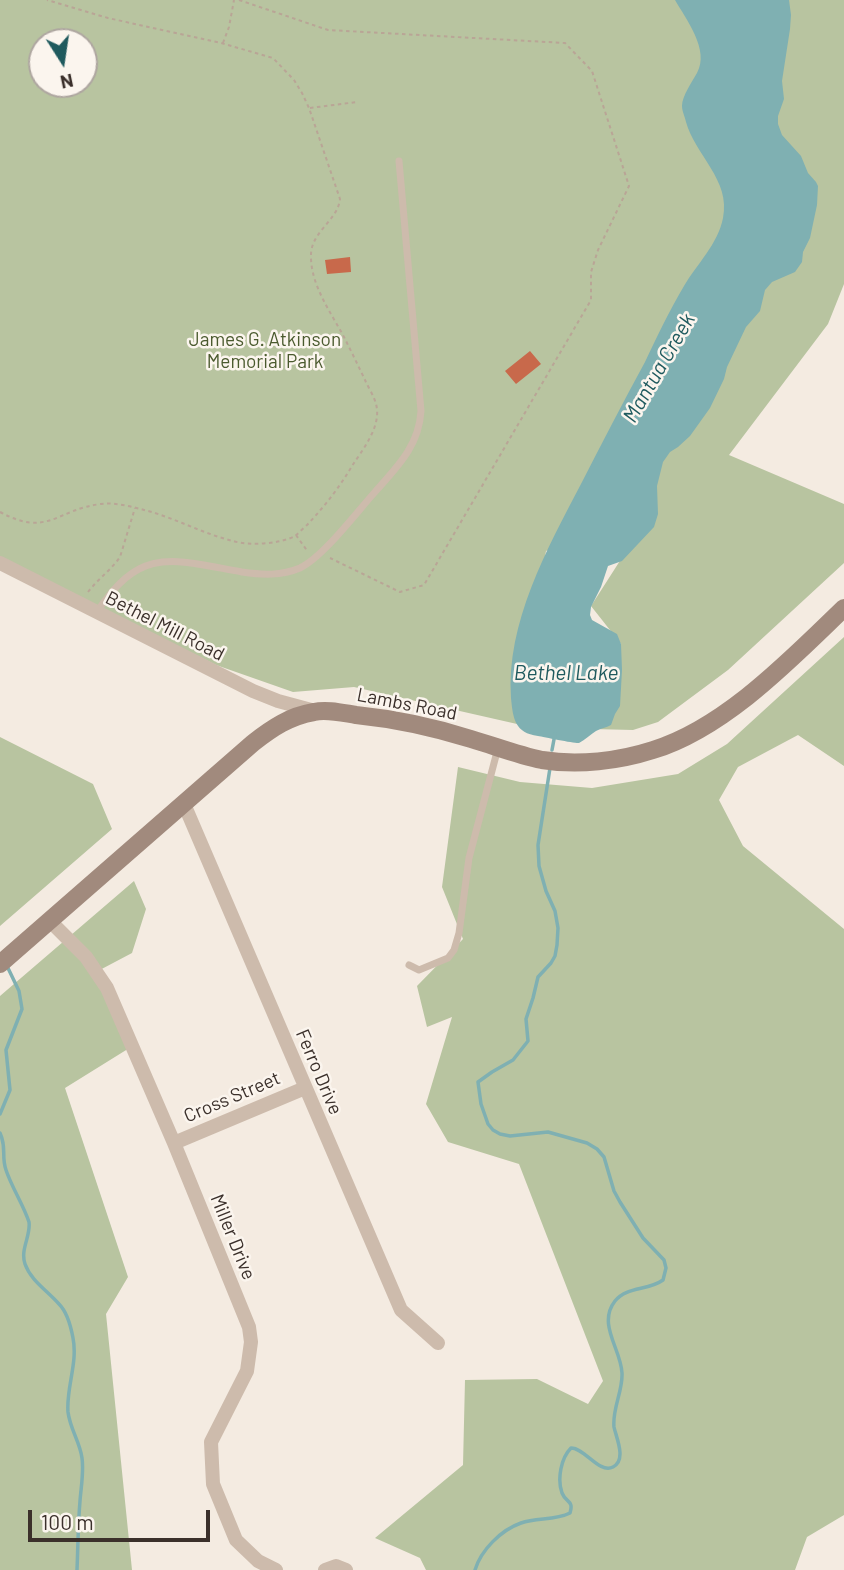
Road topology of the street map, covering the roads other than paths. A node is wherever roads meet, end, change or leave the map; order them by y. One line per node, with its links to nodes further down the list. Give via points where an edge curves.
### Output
1 (399, 161): 4 (lane, via 420,404 411,449 310,563 274,574 183,562 153,563 128,575)
2 (0, 563): 4 (street, Bethel Mill Road)
3 (844, 608): 6 (main road, Lambs Road, via 774,675 721,715 655,749 623,758 557,761)
4 (97, 612): 5 (street, Bethel Mill Road, via 253,691)
5 (317, 711): 6 (main road, Lambs Road, via 396,719); 7 (main road, Lambs Road, via 267,732)
6 (498, 748): 10 (lane, via 469,858 454,950 448,958 419,970)
7 (184, 804): 8 (main road, Lambs Road); 11 (street, Ferro Drive)
8 (50, 921): 9 (main road, Lambs Road); 12 (street, Miller Drive, via 81,951 107,988)
9 (5, 959)
10 (409, 965)
11 (305, 1088): 12 (street, Cross Street); 13 (street, Ferro Drive, via 401,1310)
12 (174, 1143): 14 (street, Miller Drive, via 249,1327 251,1342 247,1371 211,1442 213,1484 236,1540 258,1561)
13 (438, 1343)
14 (276, 1570)
15 (325, 1570): 16 (street, via 336,1566)
16 (346, 1570)

